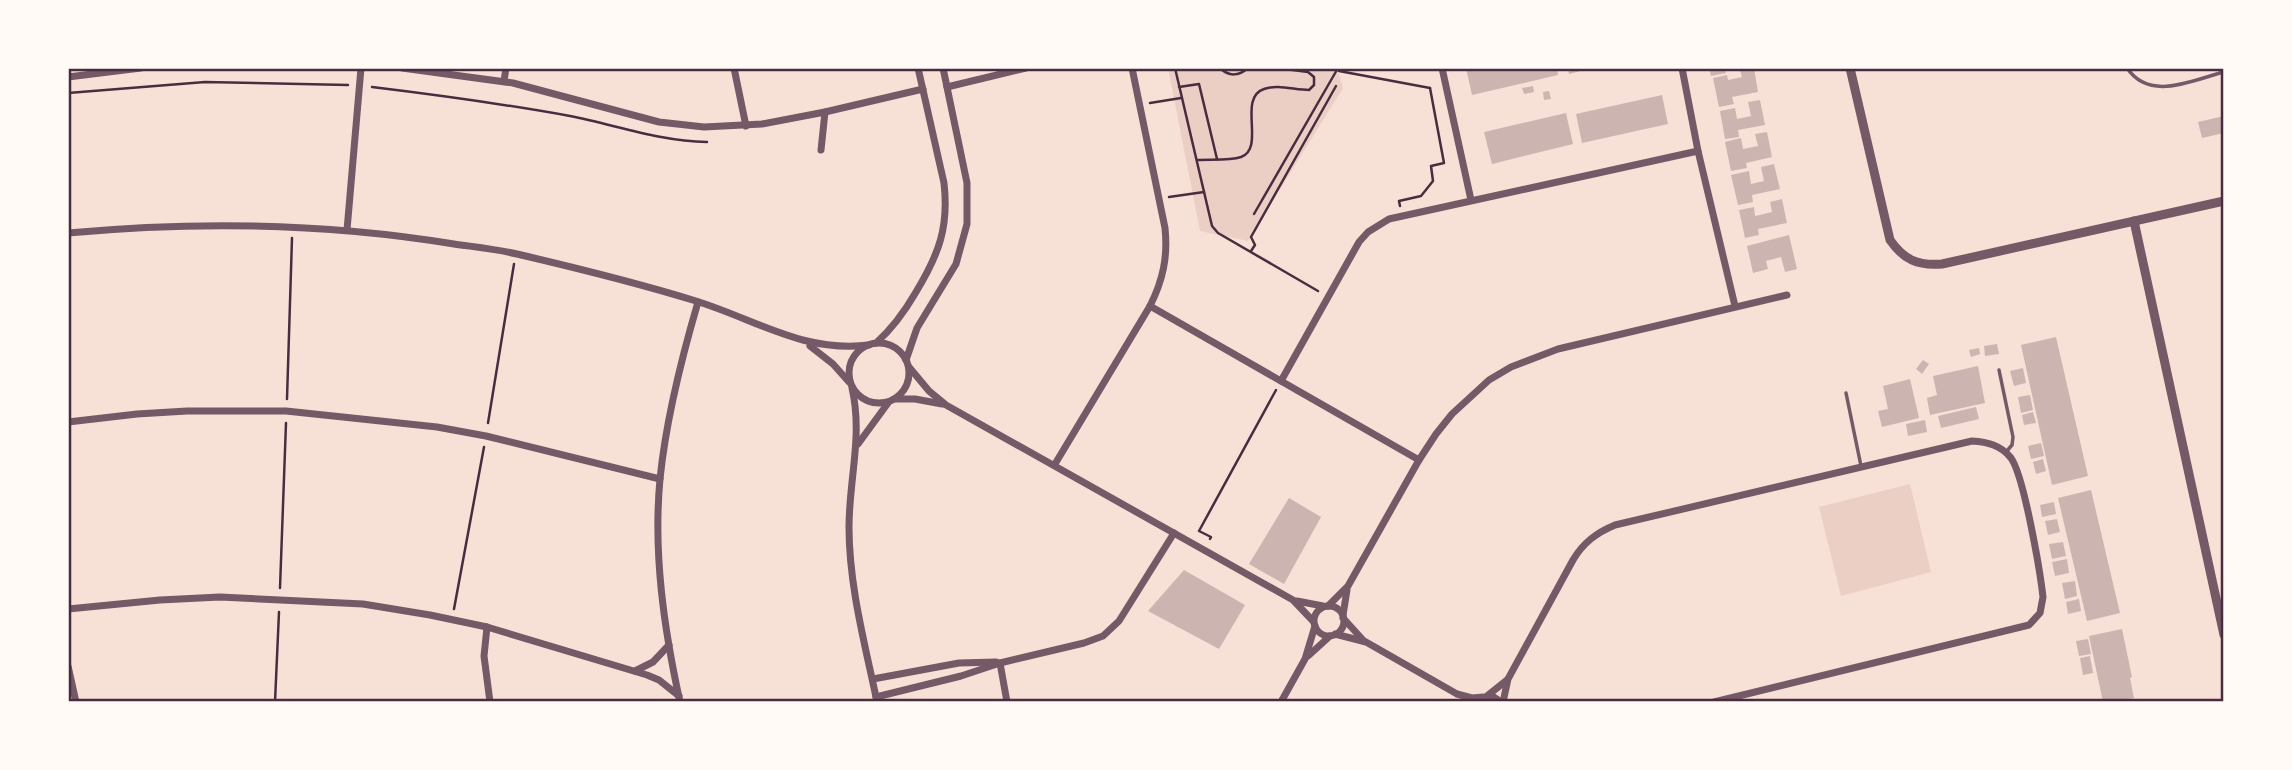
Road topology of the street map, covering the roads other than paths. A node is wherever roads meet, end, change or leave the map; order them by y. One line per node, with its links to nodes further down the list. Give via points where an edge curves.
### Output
1 (141, 68): 15 (street)
2 (361, 68): 26 (street)
3 (402, 68): 16 (street)
4 (506, 68): 16 (street)
5 (734, 68): 20 (street)
6 (918, 68): 18 (street)
7 (943, 68): 17 (street)
8 (1026, 68): 17 (street)
9 (1132, 68): 30 (street, via 1167,248 1165,269)
10 (1442, 68): 23 (street)
11 (1682, 68): 22 (street)
12 (1850, 68): 25 (street, via 1890,240 1912,262 1942,264)
13 (2127, 68): 14 (lane, via 2145,84 2164,88)
14 (2224, 72)
15 (68, 76)
16 (504, 81): 20 (street, via 672,124)
17 (947, 86): 34 (street, via 967,183 967,224 956,264 917,328)
18 (923, 89): 19 (street); 33 (street, via 943,183 943,233 932,265 904,312)
19 (825, 112): 20 (street); 21 (street)
20 (746, 126)
21 (821, 150)
22 (1698, 151): 23 (street); 31 (street)
23 (1471, 200): 36 (street, via 1402,216 1378,225 1359,242)
24 (2224, 201): 25 (street)
25 (2134, 221): 57 (street)
26 (347, 230): 27 (street, via 176,225); 29 (street, via 515,254)
27 (68, 233)
28 (1787, 295): 31 (street)
29 (698, 302): 32 (street); 47 (street, via 675,389)
30 (1150, 306): 36 (street); 45 (street)
31 (1735, 306): 44 (street, via 1558,349 1511,367 1469,396)
32 (804, 342): 33 (street, via 843,347); 37 (street)
33 (872, 344): 34 (street, via 893,347); 37 (street, via 852,359)
34 (907, 363): 39 (street, via 906,385); 40 (street)
35 (1999, 370): 43 (lane, via 2013,437)
36 (1281, 381): 44 (street)
37 (851, 385): 39 (street, via 864,400); 42 (street)
38 (1846, 393): 46 (lane)
39 (891, 401): 40 (street, via 915,399); 42 (street)
40 (946, 405): 45 (street)
41 (68, 422): 47 (street, via 187,411 286,411 437,427)
42 (858, 445): 64 (street, via 850,500 850,555)
43 (2006, 452): 46 (street, via 1984,441 1972,441); 76 (street, via 2020,479 2042,589 2042,605 2035,619 2021,628)
44 (1419, 460): 49 (street)
45 (1055, 464): 48 (street)
46 (1861, 468): 65 (street, via 1615,525 1595,535 1579,551)
47 (660, 479): 59 (street, via 659,562)
48 (1174, 533): 50 (street); 61 (street, via 1119,621 1103,636)
49 (1348, 586): 51 (street); 53 (street)
50 (1293, 600): 51 (street); 54 (street)
51 (1326, 606): 53 (street, via 1337,608); 54 (street, via 1317,612)
52 (68, 609): 55 (street, via 190,597 280,599 362,604)
53 (1343, 617): 56 (street, via 1342,628); 58 (street)
54 (1314, 624): 56 (street, via 1321,634); 60 (street)
55 (487, 627): 63 (street); 71 (street, via 484,664)
56 (1333, 635): 58 (street); 60 (street)
57 (2224, 635)
58 (1366, 642): 66 (street)
59 (669, 645): 63 (street, via 653,662); 68 (street)
60 (1305, 659): 73 (street)
61 (1000, 663): 64 (street, via 959,663); 69 (street); 72 (street)
62 (68, 666): 70 (street)
63 (634, 671): 68 (street, via 659,680)
64 (873, 679): 69 (street)
65 (1508, 679): 67 (street); 75 (street)
66 (1457, 694): 67 (street); 74 (street)
67 (1482, 698): 75 (street)
68 (679, 699)
69 (877, 699)
70 (76, 702)
71 (490, 702)
72 (1007, 702)
73 (1281, 702)
74 (1465, 702)
75 (1502, 702)
76 (1714, 702)

